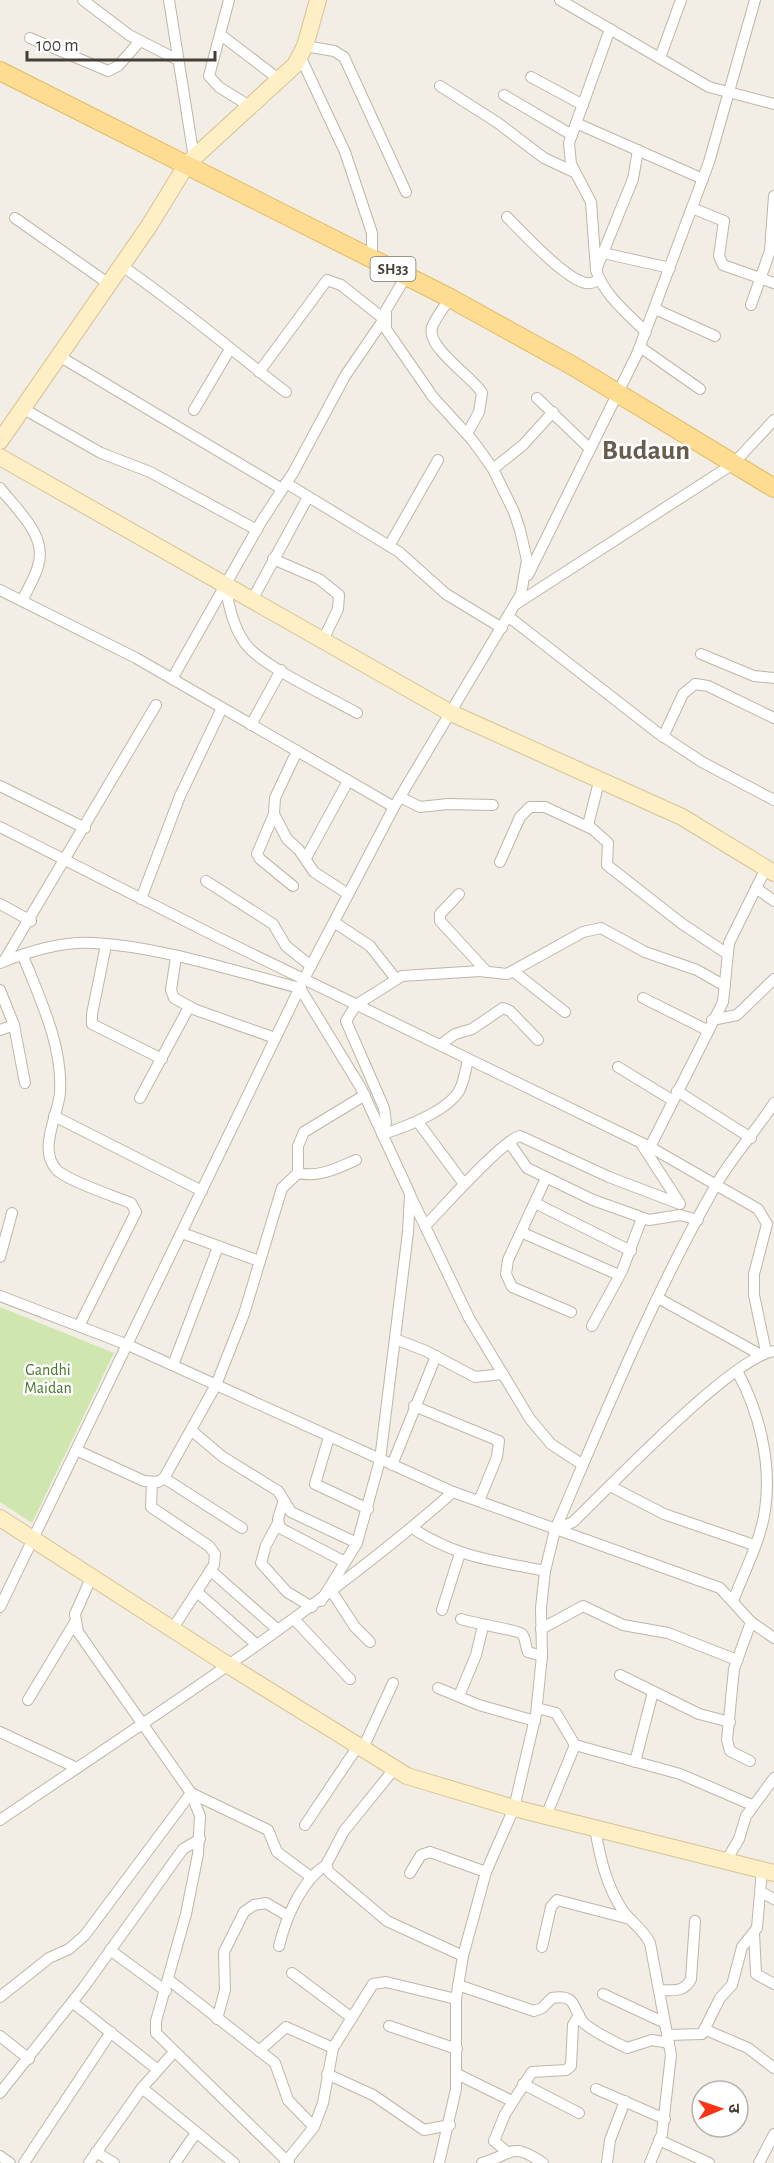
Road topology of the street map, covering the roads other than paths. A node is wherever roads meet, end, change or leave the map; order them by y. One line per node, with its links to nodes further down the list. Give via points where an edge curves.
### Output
1 (83, 0): 11 (street)
2 (229, 0): 9 (street)
3 (318, 0): 12 (street)
4 (560, 0): 8 (street)
5 (681, 0): 13 (street)
6 (754, 0): 19 (street)
7 (169, 1): 14 (street)
8 (610, 29): 13 (street); 22 (street)
9 (221, 35): 17 (street); 23 (street, via 209,76)
10 (30, 38): 11 (street, via 108,70 118,66)
11 (140, 41): 14 (street)
12 (303, 51): 17 (street); 30 (street, via 334,51 344,57); 36 (street, via 345,152 372,233)
13 (660, 58): 19 (street, via 709,87)
14 (178, 60): 27 (street)
15 (0, 71): 27 (main road, SH33)
16 (531, 77): 22 (street)
17 (279, 80): 23 (street)
18 (440, 86): 28 (street, via 544,158)
19 (728, 93): 21 (street); 29 (street)
20 (504, 95): 25 (street)
21 (774, 104)
22 (583, 105): 24 (street)
23 (251, 107): 27 (street)
24 (576, 123): 25 (street); 26 (street)
25 (572, 135): 28 (street, via 567,149)
26 (638, 150): 29 (street); 35 (street, via 633,179)
27 (191, 161): 36 (main road, SH33); 37 (street)
28 (574, 172): 39 (street, via 591,202)
29 (703, 179): 32 (street)
30 (406, 192)
31 (774, 196): 41 (street, via 770,251)
32 (692, 208): 38 (street); 41 (street, via 724,221 720,261)
33 (507, 217): 39 (street, via 582,282 592,283)
34 (15, 218): 43 (street)
35 (603, 253): 38 (street); 39 (street)
36 (372, 259): 40 (main road, SH33)
37 (122, 266): 43 (street); 51 (street, via 174,302)
38 (670, 268): 46 (street)
39 (597, 275): 48 (street, via 617,304)
40 (406, 276): 44 (main road, SH33); 47 (street, via 389,302)
41 (760, 279): 42 (street); 45 (street)
42 (774, 283)
43 (109, 284): 52 (street)
44 (450, 298): 56 (main road, SH33); 62 (street, via 434,323 432,336 483,393 479,412)
45 (751, 305)
46 (655, 309): 48 (street); 49 (street)
47 (384, 319): 53 (street, via 341,285 327,280); 62 (street, via 386,329 433,397); 69 (street, via 345,376)
48 (646, 332): 50 (street)
49 (715, 336)
50 (640, 347): 54 (street); 56 (street)
51 (230, 349): 53 (street); 59 (street)
52 (59, 356): 58 (street); 69 (street)
53 (259, 372): 55 (street)
54 (700, 389)
55 (286, 392)
56 (618, 395): 64 (street); 67 (main road, SH33)
57 (537, 398): 60 (street)
58 (22, 408): 63 (street); 73 (street, via 101,453 150,472)
59 (194, 410)
60 (553, 412): 64 (street); 68 (street)
61 (774, 420): 67 (street)
62 (467, 434): 68 (street)
63 (0, 441)
64 (590, 449): 76 (street)
65 (0, 457): 77 (street)
66 (438, 460): 74 (street)
67 (733, 464): 70 (main road, SH33); 81 (street)
68 (493, 470): 76 (street, via 520,530 527,560)
69 (284, 486): 72 (street); 73 (street)
70 (774, 488)
71 (0, 489): 80 (street, via 40,547 38,567)
72 (308, 496): 74 (street); 75 (street)
73 (256, 530): 77 (street)
74 (390, 546): 83 (street, via 446,594)
75 (273, 559): 79 (street); 84 (street, via 319,579 339,595 338,609)
76 (525, 580): 81 (street)
77 (226, 585): 79 (street); 86 (street, via 227,600 247,645); 88 (street)
78 (0, 590): 80 (street)
79 (252, 600): 84 (street)
80 (22, 601): 88 (street)
81 (516, 604): 82 (street)
82 (509, 617): 83 (street); 95 (street)
83 (502, 628): 91 (street)
84 (323, 640): 91 (street)
85 (701, 654): 87 (street, via 754,676)
86 (281, 670): 92 (street); 94 (street)
87 (774, 678)
88 (172, 679): 90 (street)
89 (156, 705): 106 (street)
90 (222, 708): 94 (street); 117 (street, via 180,796)
91 (449, 712): 97 (street); 100 (street)
92 (357, 713)
93 (774, 718): 95 (street, via 708,686 695,684 683,694)
94 (251, 725): 96 (street)
95 (663, 737): 101 (street)
96 (297, 752): 98 (street); 104 (street, via 275,798)
97 (600, 778): 107 (street, via 587,820); 111 (street, via 682,817)
98 (348, 781): 103 (street); 108 (street)
99 (0, 786): 106 (street)
100 (400, 797): 102 (street, via 420,807); 103 (street)
101 (774, 800)
102 (493, 805)
103 (394, 807): 115 (street)
104 (273, 814): 108 (street, via 287,839); 113 (street, via 257,854)
105 (0, 827): 109 (street)
106 (85, 828): 109 (street)
107 (590, 828): 110 (street, via 544,807 530,807 520,817); 123 (street, via 608,843 606,860 612,870)
108 (306, 858): 115 (street, via 314,872)
109 (66, 861): 117 (street); 120 (street)
110 (500, 862)
111 (770, 871): 114 (street)
112 (206, 880): 127 (street, via 273,924 286,946)
113 (293, 886)
114 (756, 888): 118 (street); 123 (street)
115 (348, 894): 121 (street)
116 (459, 894): 129 (street, via 440,914 440,921)
117 (141, 898): 132 (street)
118 (774, 901)
119 (0, 904): 120 (street)
120 (31, 921): 126 (street)
121 (334, 922): 127 (street); 130 (street, via 370,946)
122 (106, 945): 124 (street, via 73,944); 125 (street); 145 (street, via 92,1024)
123 (726, 953): 133 (street)
124 (23, 956): 126 (street); 153 (street, via 46,1013 60,1070 60,1096)
125 (176, 957): 132 (street); 137 (street, via 171,995)
126 (2, 962)
127 (311, 966): 132 (street)
128 (513, 971): 129 (street, via 501,975); 133 (street, via 583,932 601,928 645,952 697,970); 138 (street)
129 (487, 972): 130 (street, via 413,974)
130 (396, 979): 136 (street)
131 (774, 979): 140 (street, via 737,1015)
132 (302, 984): 136 (street); 142 (street); 149 (street)
133 (725, 986): 140 (street, via 723,1002)
134 (0, 990): 139 (street)
135 (643, 998): 140 (street)
136 (356, 1005): 144 (street); 155 (street, via 347,1017 347,1027 384,1108 386,1122)
137 (189, 1007): 142 (street); 145 (street)
138 (565, 1012)
139 (14, 1025): 141 (street); 148 (street)
140 (710, 1025): 150 (street)
141 (0, 1030)
142 (275, 1038): 164 (street)
143 (538, 1041): 144 (street, via 503,1008)
144 (440, 1045): 146 (street)
145 (162, 1059): 151 (street)
146 (468, 1059): 154 (street, via 458,1093); 158 (street)
147 (618, 1067): 150 (street)
148 (25, 1083)
149 (365, 1095): 155 (street); 160 (street, via 304,1132 298,1146)
150 (674, 1095): 156 (street); 158 (street)
151 (140, 1098)
152 (774, 1103): 156 (street)
153 (54, 1116): 164 (street); 182 (street, via 50,1152 56,1170 131,1203 136,1212)
154 (418, 1122): 155 (street); 163 (street)
155 (382, 1134): 165 (street)
156 (751, 1138): 162 (street)
157 (509, 1142): 161 (street, via 527,1168); 163 (street); 167 (street, via 527,1137 609,1177)
158 (645, 1145): 162 (street); 167 (street)
159 (356, 1160): 160 (street, via 328,1172)
160 (298, 1173): 177 (street, via 282,1188)
161 (546, 1178): 166 (street); 169 (street)
162 (717, 1183): 170 (street); 186 (street, via 758,1209 767,1224 753,1274)
163 (464, 1184): 171 (street)
164 (202, 1191): 172 (street)
165 (410, 1194): 171 (street); 184 (street)
166 (535, 1203): 173 (street); 175 (street)
167 (680, 1204): 170 (street)
168 (12, 1213): 176 (street)
169 (642, 1218): 170 (street, via 654,1221 674,1215); 175 (street)
170 (694, 1219): 180 (street)
171 (425, 1226): 190 (street, via 469,1318)
172 (182, 1233): 174 (street); 185 (street)
173 (523, 1233): 178 (street); 181 (street, via 508,1260 508,1282)
174 (218, 1247): 177 (street); 188 (street)
175 (631, 1251): 178 (street)
176 (0, 1257)
177 (259, 1261): 191 (street, via 244,1314)
178 (620, 1275): 183 (street)
179 (0, 1296): 182 (street)
180 (658, 1298): 186 (street); 198 (street)
181 (571, 1312)
182 (79, 1326): 185 (street)
183 (592, 1326)
184 (395, 1339): 187 (street); 196 (street)
185 (128, 1345): 188 (street); 195 (street)
186 (767, 1353): 189 (street)
187 (436, 1356): 190 (street, via 475,1377); 192 (street)
188 (173, 1365): 191 (street)
189 (737, 1371): 201 (street); 203 (street, via 756,1409)
190 (503, 1374): 198 (street, via 530,1419 551,1444)
191 (216, 1385): 193 (street); 194 (street)
192 (414, 1406): 197 (street); 204 (street, via 499,1441 497,1457)
193 (192, 1431): 199 (street); 205 (street, via 223,1457 278,1491)
194 (328, 1437): 196 (street); 206 (street, via 315,1484)
195 (76, 1450): 200 (street); 212 (street)
196 (380, 1460): 197 (street); 206 (street)
197 (392, 1465): 202 (street)
198 (583, 1465): 211 (street)
199 (164, 1478): 200 (street); 209 (street)
200 (152, 1482): 217 (street, via 151,1507 214,1549 216,1559)
201 (610, 1486): 211 (street, via 573,1522); 214 (street, via 664,1514)
202 (453, 1492): 204 (street); 210 (street)
203 (770, 1492): 214 (street)
204 (478, 1501): 211 (street)
205 (284, 1503): 208 (street); 213 (street, via 291,1512)
206 (368, 1509): 213 (street)
207 (0, 1518): 212 (street)
208 (278, 1523): 216 (street, via 288,1533); 223 (street, via 261,1563 287,1592)
209 (242, 1528)
210 (412, 1528): 215 (street); 221 (street)
211 (555, 1530): 218 (street); 222 (street, via 720,1588)
212 (32, 1538): 219 (street); 224 (street)
213 (357, 1542): 216 (street)
214 (754, 1545): 222 (street)
215 (460, 1553): 218 (street); 225 (street)
216 (345, 1562): 223 (street)
217 (210, 1570): 220 (street); 233 (street)
218 (545, 1571): 232 (street)
219 (92, 1576): 228 (street, via 78,1604); 231 (street)
220 (197, 1592): 231 (street); 236 (street)
221 (332, 1592): 223 (street); 235 (street)
222 (733, 1601): 229 (street)
223 (316, 1604): 226 (street)
224 (0, 1607)
225 (442, 1610)
226 (294, 1619): 233 (street); 241 (street)
227 (461, 1620): 230 (street)
228 (75, 1622): 246 (street); 250 (street, via 78,1632)
229 (751, 1622): 234 (street); 238 (street)
230 (483, 1626): 237 (street, via 517,1631 528,1652); 245 (street)
231 (173, 1628): 239 (street)
232 (541, 1629): 237 (street); 238 (street, via 583,1606 623,1625 668,1633)
233 (278, 1630): 236 (street)
234 (774, 1638)
235 (370, 1642)
236 (257, 1645): 239 (street)
237 (542, 1656): 247 (street)
238 (737, 1660): 249 (street)
239 (228, 1665): 250 (street); 253 (street)
240 (620, 1675): 244 (street)
241 (351, 1679)
242 (393, 1683): 253 (street)
243 (438, 1688): 245 (street)
244 (653, 1692): 249 (street, via 699,1714); 255 (street)
245 (459, 1696): 248 (street)
246 (28, 1700)
247 (537, 1708): 248 (street); 252 (street, via 556,1713)
248 (535, 1720): 261 (street)
249 (730, 1722): 254 (street, via 730,1751)
250 (142, 1723): 256 (street); 259 (street)
251 (0, 1732): 256 (street)
252 (575, 1745): 255 (street); 262 (street)
253 (361, 1747): 257 (street); 264 (street)
254 (750, 1761)
255 (635, 1762): 260 (street, via 701,1782)
256 (77, 1768): 263 (street)
257 (394, 1768): 261 (street, via 407,1776); 268 (street, via 344,1831)
258 (774, 1778): 260 (street)
259 (191, 1793): 266 (street, via 200,1816); 272 (street, via 268,1830 277,1852); 290 (street, via 85,1935)
260 (753, 1805): 267 (street)
261 (514, 1808): 262 (street); 269 (street)
262 (546, 1816): 265 (street)
263 (0, 1820)
264 (305, 1825)
265 (595, 1828): 267 (street); 276 (street, via 604,1877)
266 (200, 1839): 281 (street, via 183,1849); 284 (street)
267 (726, 1861): 270 (street)
268 (326, 1865): 272 (street); 282 (street, via 329,1872 387,1921)
269 (486, 1872): 271 (street, via 430,1852 422,1855); 282 (street)
270 (768, 1872): 273 (street)
271 (410, 1873)
272 (311, 1877): 275 (street)
273 (761, 1892): 274 (street); 278 (street, via 759,1922)
274 (774, 1899)
275 (288, 1916): 279 (street); 295 (street, via 266,1903 244,1912 224,1952 225,1990)
276 (631, 1920): 280 (street, via 557,1900 551,1907); 287 (street, via 650,1943)
277 (695, 1921): 287 (street, via 688,1986 679,1991)
278 (754, 1933): 285 (street, via 756,1974); 298 (street, via 742,1947 732,1984 717,2004)
279 (279, 1946)
280 (542, 1947)
281 (110, 1950): 288 (street); 292 (street)
282 (463, 1956): 286 (street)
283 (292, 1973): 294 (street)
284 (169, 1980): 288 (street); 295 (street)
285 (774, 1984)
286 (458, 1985): 291 (street); 293 (street, via 534,2011 552,1998 565,1998 574,2002)
287 (659, 1990): 296 (street)
288 (166, 1991): 305 (street, via 155,2028)
289 (603, 1994): 296 (street)
290 (0, 1997)
291 (456, 1999): 294 (street, via 379,1982 368,1990); 303 (street)
292 (72, 2002): 299 (street); 306 (street)
293 (579, 2015): 301 (street, via 588,2026 627,2048); 311 (street, via 573,2025 571,2066 561,2071 532,2072)
294 (352, 2018): 302 (street)
295 (217, 2019): 304 (street)
296 (665, 2023): 301 (street)
297 (389, 2026): 303 (street)
298 (706, 2030): 301 (street); 307 (street, via 748,2048)
299 (111, 2032): 308 (street); 329 (street)
300 (0, 2036): 306 (street)
301 (668, 2039): 318 (street, via 670,2072)
302 (333, 2049): 304 (street, via 286,2027); 309 (street)
303 (457, 2049): 310 (street)
304 (259, 2051): 320 (street, via 275,2063 288,2100)
305 (174, 2052): 308 (street); 327 (street)
306 (28, 2059): 314 (street)
307 (774, 2068)
308 (158, 2070): 312 (street)
309 (327, 2074): 319 (street, via 372,2095 424,2130); 320 (street, via 323,2103)
310 (457, 2074): 315 (street); 319 (street)
311 (523, 2084): 315 (street); 317 (street)
312 (142, 2088): 321 (street); 324 (street)
313 (596, 2090): 316 (street)
314 (0, 2093)
315 (512, 2101): 325 (street, via 494,2141)
316 (625, 2101): 318 (street); 337 (street, via 610,2140)
317 (579, 2113)
318 (664, 2119): 323 (street)
319 (450, 2125): 334 (street)
320 (314, 2127): 327 (street)
321 (196, 2133): 332 (street); 333 (street)
322 (774, 2134): 340 (street)
323 (659, 2140): 338 (street); 339 (street)
324 (96, 2152): 330 (street); 331 (street)
325 (507, 2152): 335 (street); 336 (street, via 523,2152)
326 (0, 2156): 328 (street)
327 (287, 2162)
328 (10, 2163)
329 (24, 2163)
330 (89, 2163)
331 (114, 2163)
332 (175, 2163)
333 (234, 2163)
334 (439, 2163)
335 (482, 2163)
336 (543, 2163)
337 (607, 2163)
338 (650, 2163)
339 (709, 2163)
340 (759, 2163)

